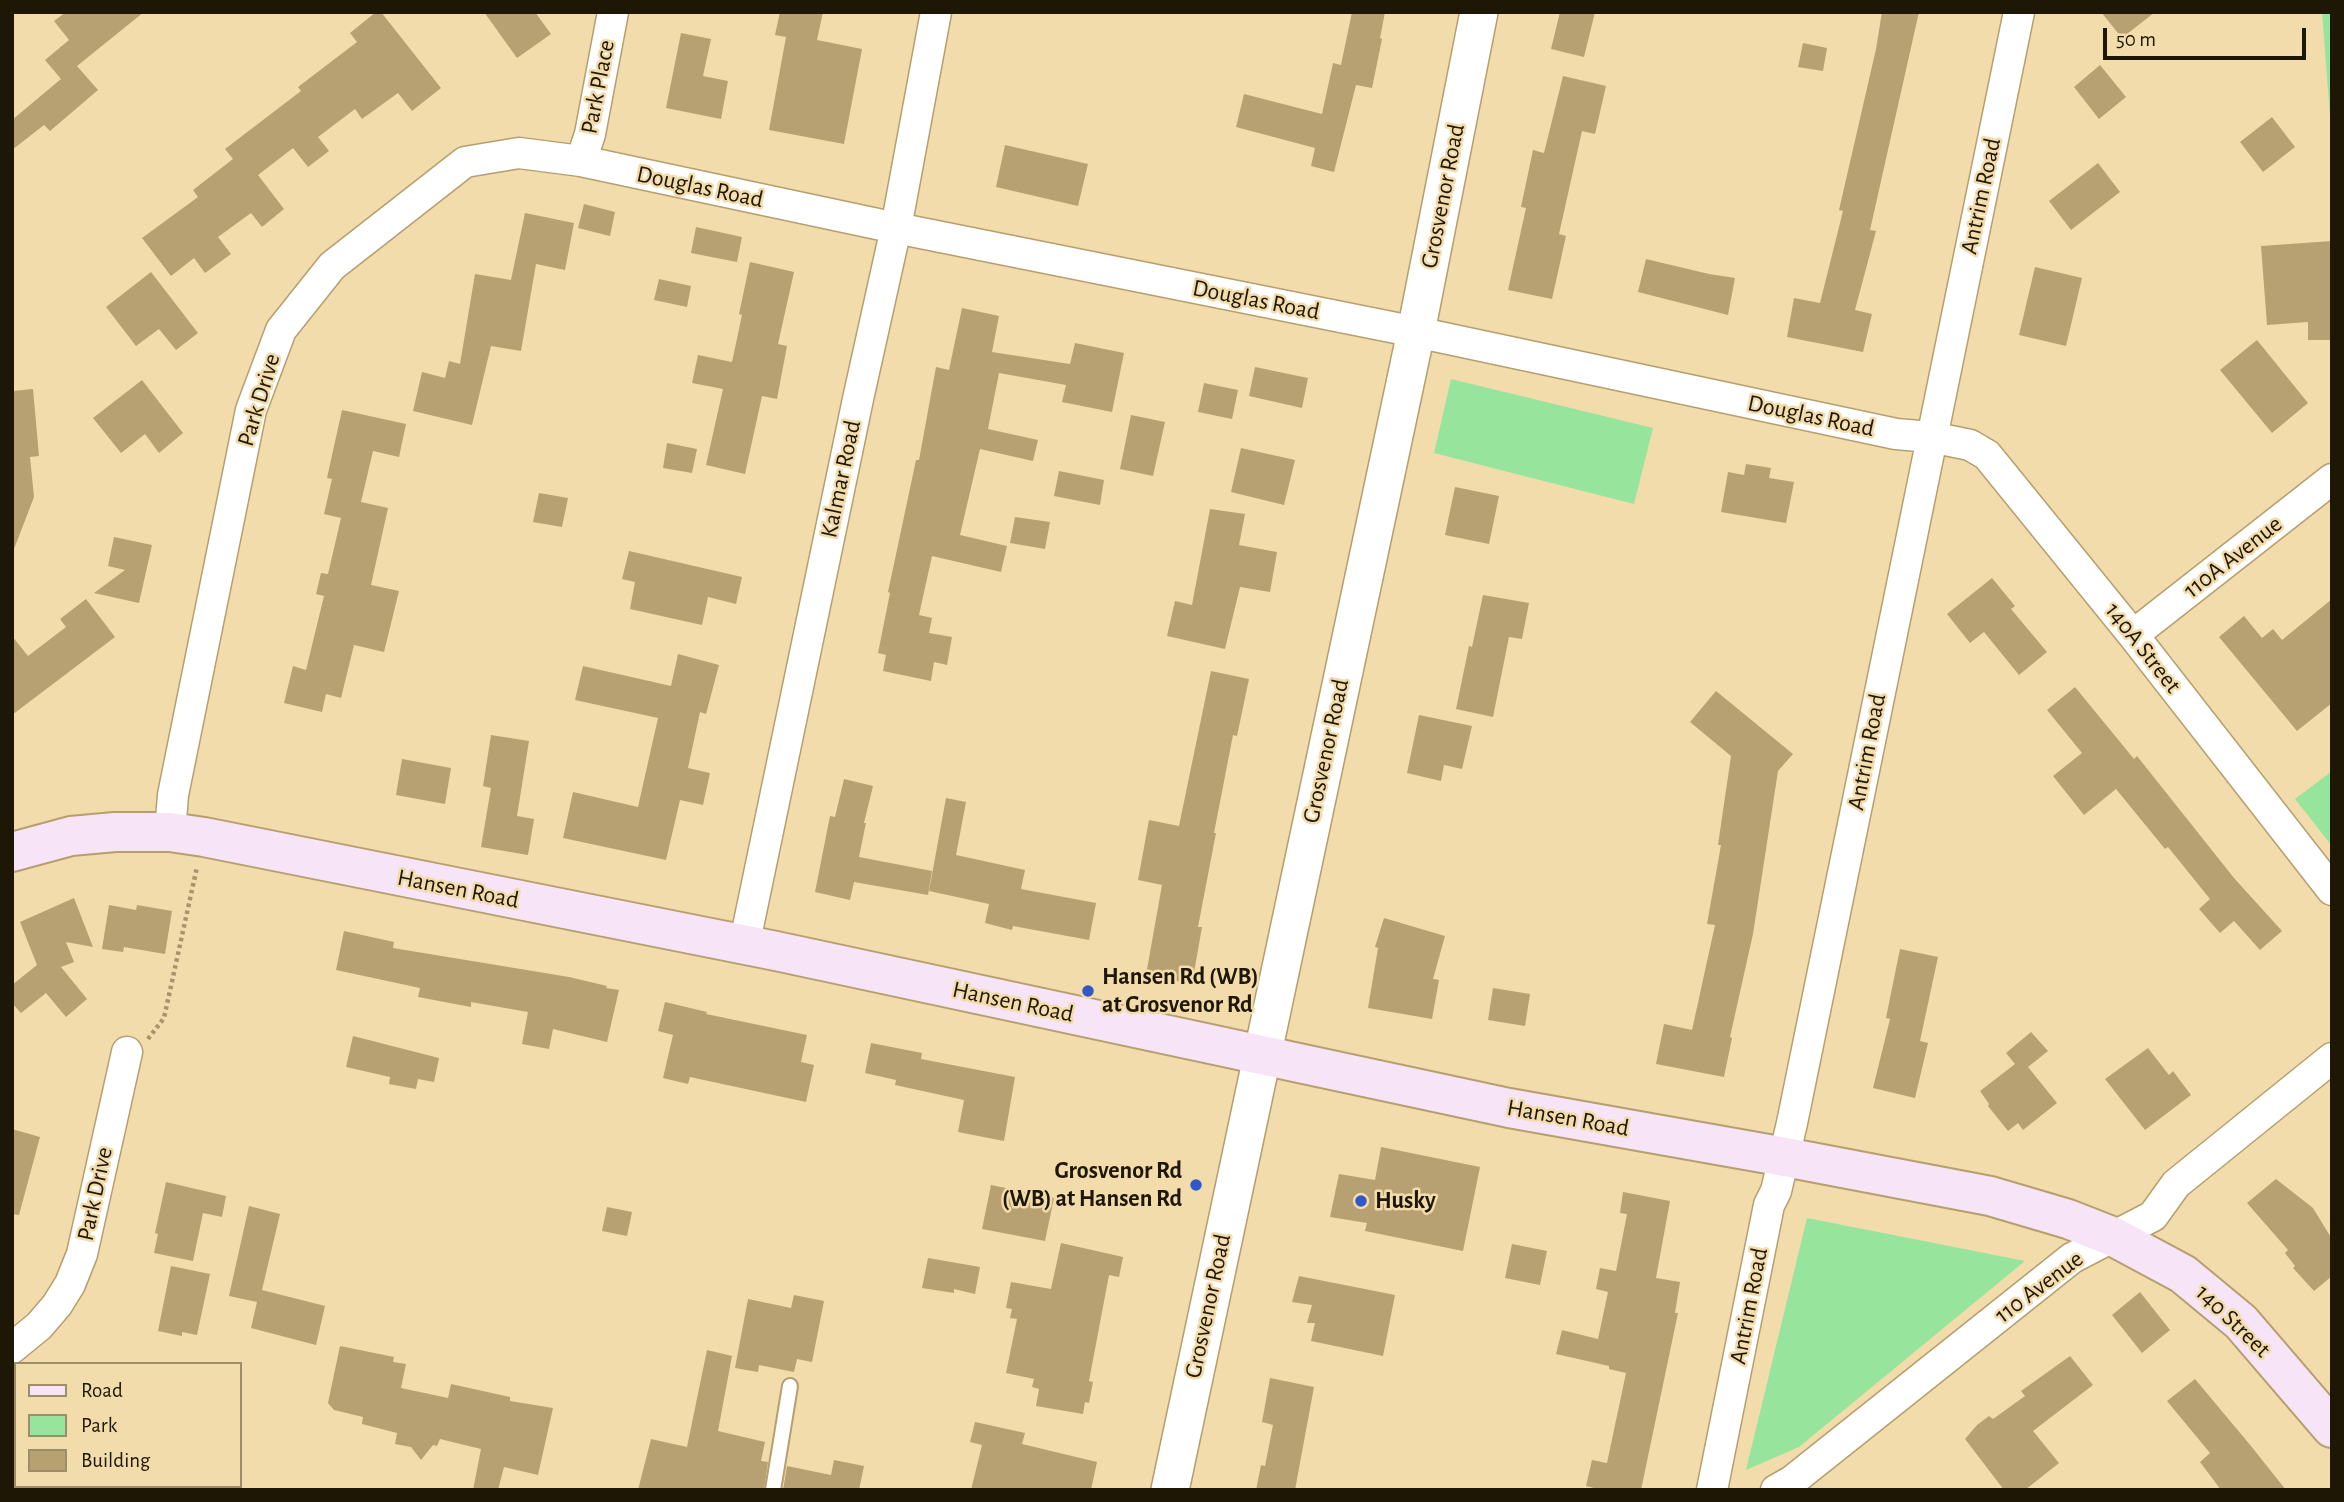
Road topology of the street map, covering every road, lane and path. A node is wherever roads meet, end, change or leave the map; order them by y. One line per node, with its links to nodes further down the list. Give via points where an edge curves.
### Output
1 (613, 12): 5 (street, Park Place)
2 (936, 12): 6 (street, Kalmar Road)
3 (1479, 12): 7 (street, Grosvenor Road)
4 (2019, 12): 8 (street, Antrim Road)
5 (581, 162): 6 (street, Douglas Road); 11 (street, Park Drive, via 519,153 465,162 332,266 281,330 251,410 173,794)
6 (896, 228): 7 (street, Douglas Road); 14 (street, Kalmar Road)
7 (1416, 332): 8 (street, Douglas Road, via 1896,435); 16 (street, Grosvenor Road)
8 (1931, 437): 10 (street, 140A Street, via 1970,445 1987,455); 18 (street, Antrim Road)
9 (2332, 479): 10 (street, 110A Avenue)
10 (2133, 635): 13 (street, 140A Street)
11 (187, 835): 12 (main road, Hansen Road, via 115,832 71,836); 14 (main road, Hansen Road); 15 (path, via 164,1018)
12 (12, 852)
13 (2332, 890)
14 (744, 946): 16 (main road, Hansen Road)
15 (137, 1046): 20 (street, Park Drive, via 70,1284 38,1326)
16 (1261, 1055): 18 (main road, Hansen Road, via 1509,1108); 25 (street, Grosvenor Road)
17 (2332, 1058): 19 (street, 110 Avenue, via 2176,1184 2153,1216)
18 (1785, 1157): 19 (main road, Hansen Road, via 1990,1196); 26 (street, Antrim Road, via 1769,1205)
19 (2114, 1237): 22 (main road, 140 Street, via 2183,1274 2241,1322); 23 (street, 110 Avenue, via 2073,1258)
20 (12, 1348)
21 (790, 1386): 24 (lane)
22 (2332, 1428)
23 (1789, 1487)
24 (773, 1490)
25 (1170, 1490)
26 (1712, 1490)

